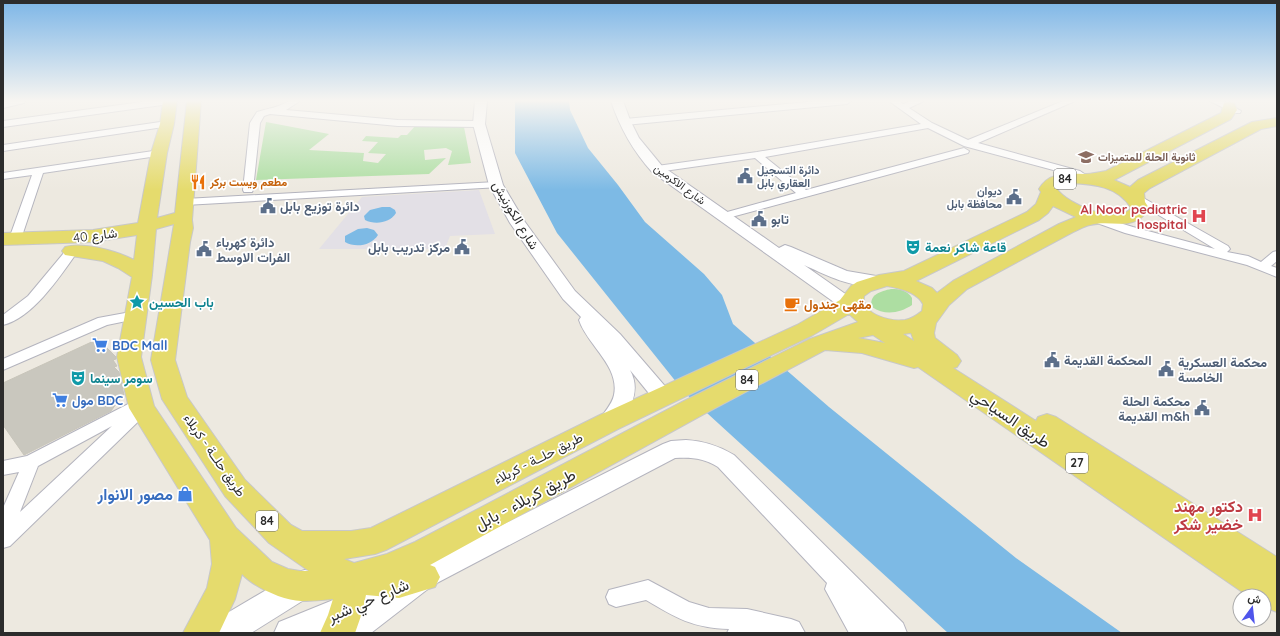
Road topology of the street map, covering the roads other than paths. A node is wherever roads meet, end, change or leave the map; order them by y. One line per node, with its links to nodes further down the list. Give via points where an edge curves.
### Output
1 (76, 131): 13 (street)
2 (164, 131): 14 (main road)
3 (193, 131): 26 (main road, طريق حلــة - كربلاء / 84)
4 (254, 131): 21 (street)
5 (481, 131): 20 (street, شارع الكورنيش)
6 (630, 131): 16 (street, شارع الاكرمين, via 645,158)
7 (895, 131): 15 (street)
8 (938, 131): 12 (street)
9 (1003, 131): 12 (street)
10 (1198, 131): 19 (main road, 84, via 1110,176)
11 (1244, 131): 25 (main road, 84, via 1144,184 1135,192)
12 (965, 147): 19 (street, via 1065,170); 24 (street)
13 (3, 148)
14 (160, 153): 17 (street); 23 (main road)
15 (757, 154): 16 (street); 24 (street)
16 (657, 169): 27 (street, شارع الاكرمين)
17 (39, 171): 18 (street); 31 (street)
18 (3, 176)
19 (1085, 178): 22 (main road, 84, via 1070,178 1050,183); 25 (main road, 84, via 1108,183)
20 (494, 180): 21 (street); 26 (street); 38 (street, شارع الكورنيش, via 518,223 568,295)
21 (248, 190): 26 (street)
22 (1049, 193): 28 (main road, 84, via 1059,203 1072,210); 37 (main road, 84, via 1043,209 1033,216 921,272 901,279)
23 (153, 194): 29 (main road); 32 (main road, via 139,209 121,222)
24 (805, 194): 27 (street)
25 (1135, 197): 28 (main road, 84, via 1140,208 1136,214 1123,218); 34 (street, via 1220,247)
26 (190, 206): 29 (main road, شارع 40); 56 (main road, طريق حلــة - كربلاء / 84, via 180,242 162,360 176,399 235,488 280,534)
27 (724, 216): 30 (street, شارع الاكرمين)
28 (1100, 219): 34 (street, via 1129,230); 41 (main road, 84, via 1077,223 1066,228 960,285 941,300)
29 (147, 232): 32 (main road, شارع 40); 36 (main road)
30 (748, 232): 37 (street, شارع الاكرمين, via 844,276 858,280); 39 (street, شارع الاكرمين)
31 (7, 244): 32 (main road, شارع 40)
32 (71, 244): 36 (main road, via 126,262); 42 (street, via 30,303)
33 (1277, 254): 34 (street)
34 (1257, 264): 35 (street)
35 (1277, 273)
36 (142, 275): 40 (main road)
37 (882, 280): 39 (main road, 84, via 855,291); 41 (main road, via 910,285 920,290 933,304)
38 (587, 313): 46 (street, شارع الكورنيش); 48 (street, via 591,329 623,375 626,385 625,398 619,411)
39 (867, 314): 41 (main road, 84, via 915,326); 43 (main road, 84, via 859,329 818,344); 43 (main road, 84, via 829,317); 45 (main road, طريق السياحي / 27)
40 (136, 315): 44 (street, via 103,321); 47 (main road, via 129,357)
41 (930, 315): 58 (main road, طريق السياحي / 27, via 922,327 923,339 934,350)
42 (3, 321)
43 (798, 347): 45 (main road, via 842,343 863,346 917,361); 46 (main road, 84)
44 (3, 365)
45 (949, 377): 62 (main road, طريق السياحي / 27)
46 (678, 399): 48 (main road, طريق حلــة - كربلاء / 84); 57 (main road, طريق كربلاء - بابل / 84, via 426,552)
47 (141, 406): 49 (street); 52 (main road); 53 (street)
48 (609, 422): 55 (main road, طريق حلــة - كربلاء / 84)
49 (31, 462): 50 (street); 51 (street)
50 (3, 468)
51 (3, 528)
52 (225, 537): 60 (main road, via 262,572 286,583); 64 (main road, via 228,570 223,590)
53 (3, 540)
54 (805, 540): 59 (street, via 726,460 702,449 689,448 671,450); 70 (street, via 846,599); 71 (street)
55 (375, 541): 56 (main road, طريق حلــة - كربلاء / 84, via 351,546); 57 (main road, via 373,556 378,562); 63 (main road)
56 (297, 545): 63 (main road)
57 (390, 567): 59 (main road); 63 (main road, طريق كربلاء - بابل / 84)
58 (1277, 574)
59 (424, 577): 63 (street); 63 (main road, via 399,583)
60 (300, 586): 63 (main road); 65 (main road)
61 (616, 597): 69 (street, via 648,590 685,611 709,618 747,619 791,629)
62 (1277, 597)
63 (343, 604): 66 (main road, شارع حي شبر)
64 (200, 633)
65 (223, 633)
66 (290, 633)
67 (738, 633): 68 (street, via 744,630 759,630)
68 (770, 633)
69 (794, 633)
70 (863, 633)
71 (893, 633)

